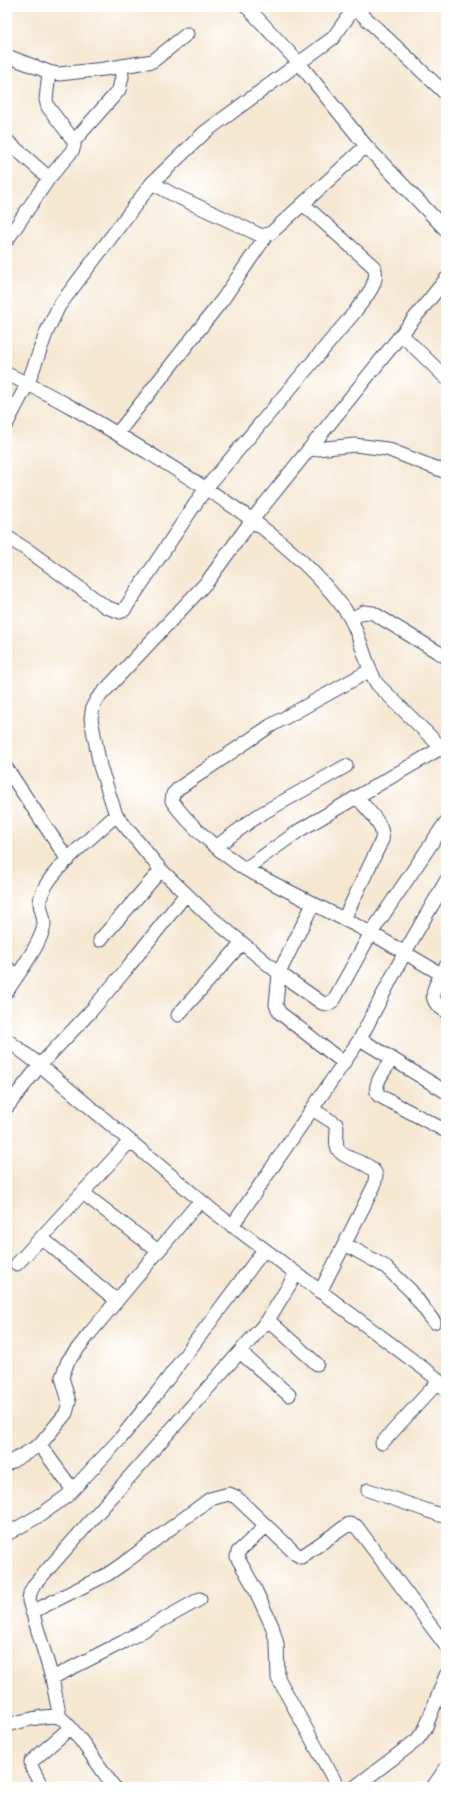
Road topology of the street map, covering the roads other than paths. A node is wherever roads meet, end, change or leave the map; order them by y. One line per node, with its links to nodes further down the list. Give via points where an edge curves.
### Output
1 (247, 7): 5 (street)
2 (355, 7): 5 (street, via 333,38); 8 (street)
3 (187, 34): 6 (street, via 153,61)
4 (7, 56): 7 (street)
5 (299, 63): 11 (street); 13 (street, via 205,132)
6 (121, 66): 7 (street, via 59,74); 10 (street, via 119,90)
7 (49, 72): 10 (street, via 46,100 48,107)
8 (446, 94)
9 (7, 141): 12 (street)
10 (74, 141): 12 (street, via 72,151)
11 (366, 146): 14 (street); 15 (street)
12 (49, 178): 17 (street)
13 (152, 183): 16 (street, via 216,216); 22 (street, via 59,306 46,331)
14 (303, 204): 16 (street); 27 (street, via 374,268 374,283 354,313)
15 (446, 230)
16 (266, 236): 24 (street, via 223,300)
17 (7, 240)
18 (446, 279): 19 (street)
19 (402, 335): 21 (street); 25 (street)
20 (7, 374): 22 (street)
21 (446, 378)
22 (28, 383): 23 (street); 24 (street)
23 (7, 423)
24 (116, 434): 27 (street)
25 (308, 450): 26 (street, via 355,445 387,449); 28 (street)
26 (446, 472)
27 (206, 488): 28 (street); 29 (street, via 127,606 120,612 106,607)
28 (252, 520): 30 (street, via 303,560); 37 (street, via 207,582 93,706 90,719 100,766)
29 (7, 538)
30 (351, 619): 31 (street, via 364,612 373,613); 32 (street)
31 (446, 657)
32 (369, 670): 33 (street, via 377,684); 39 (street, via 270,726 173,794 172,801 177,808)
33 (444, 750): 36 (street)
34 (346, 766): 39 (street, via 259,815)
35 (7, 769): 40 (street)
36 (357, 798): 41 (street, via 300,830); 46 (street, via 383,833)
37 (116, 815): 40 (street); 42 (street)
38 (446, 822): 47 (street)
39 (217, 846): 41 (street)
40 (68, 860): 54 (street, via 45,888 39,904 44,924 32,952)
41 (245, 869): 45 (street)
42 (161, 870): 44 (street); 48 (street)
43 (446, 881): 50 (street)
44 (186, 894): 49 (street); 62 (street, via 91,1011)
45 (313, 904): 46 (street); 53 (street)
46 (344, 919): 47 (street)
47 (371, 933): 50 (street); 53 (street, via 334,1000 328,1004 317,1001)
48 (100, 940)
49 (242, 943): 53 (street); 57 (street)
50 (405, 952): 52 (street); 58 (street)
51 (7, 967): 54 (street)
52 (444, 970): 56 (street, via 432,995 437,1006)
53 (279, 973): 61 (street, via 276,1005 278,1010)
54 (16, 977): 55 (street)
55 (7, 991)
56 (446, 1011)
57 (178, 1015)
58 (360, 1039): 60 (street); 61 (street)
59 (7, 1040): 62 (street)
60 (392, 1059): 63 (street); 66 (street, via 375,1091 378,1095)
61 (344, 1063): 65 (street)
62 (40, 1065): 64 (street); 67 (street)
63 (446, 1092)
64 (7, 1107)
65 (312, 1109): 70 (street); 72 (street, via 336,1124 337,1143 341,1152 372,1169 376,1175 374,1186)
66 (446, 1131)
67 (130, 1141): 68 (street); 69 (street)
68 (83, 1194): 71 (street); 74 (street)
69 (200, 1201): 70 (street); 74 (street)
70 (232, 1226): 73 (street)
71 (42, 1238): 75 (street); 78 (street)
72 (344, 1244): 77 (street); 80 (street, via 390,1271 411,1291)
73 (264, 1250): 76 (street); 88 (street, via 157,1393 120,1439)
74 (158, 1251): 78 (street)
75 (17, 1264)
76 (296, 1274): 77 (street); 79 (street)
77 (320, 1292): 83 (street, via 435,1377)
78 (116, 1301): 86 (street, via 68,1361 62,1377 69,1408 56,1428)
79 (268, 1320): 81 (street); 82 (street)
80 (434, 1322)
81 (240, 1352): 84 (street); 94 (street, via 34,1585 29,1601)
82 (317, 1364)
83 (442, 1386): 85 (street)
84 (289, 1395)
85 (382, 1443)
86 (40, 1445): 87 (street); 88 (street)
87 (7, 1464)
88 (72, 1489): 92 (street, via 67,1496 42,1514)
89 (368, 1490): 90 (street)
90 (446, 1517)
91 (266, 1526): 94 (street, via 236,1497 229,1494 210,1499 124,1564); 95 (street, via 301,1557 349,1524 356,1526); 104 (street, via 238,1552 237,1557 272,1626 277,1644 278,1678)
92 (7, 1534)
93 (200, 1599): 97 (street)
94 (32, 1612): 97 (street)
95 (446, 1646)
96 (446, 1675): 105 (street, via 425,1729 417,1740)
97 (52, 1678): 98 (street)
98 (60, 1718): 99 (street); 100 (street)
99 (7, 1724)
100 (70, 1728): 102 (street, via 31,1762); 103 (street)
101 (446, 1768): 106 (street)
102 (42, 1787)
103 (114, 1787)
104 (338, 1787)
105 (355, 1787)
106 (433, 1787)

